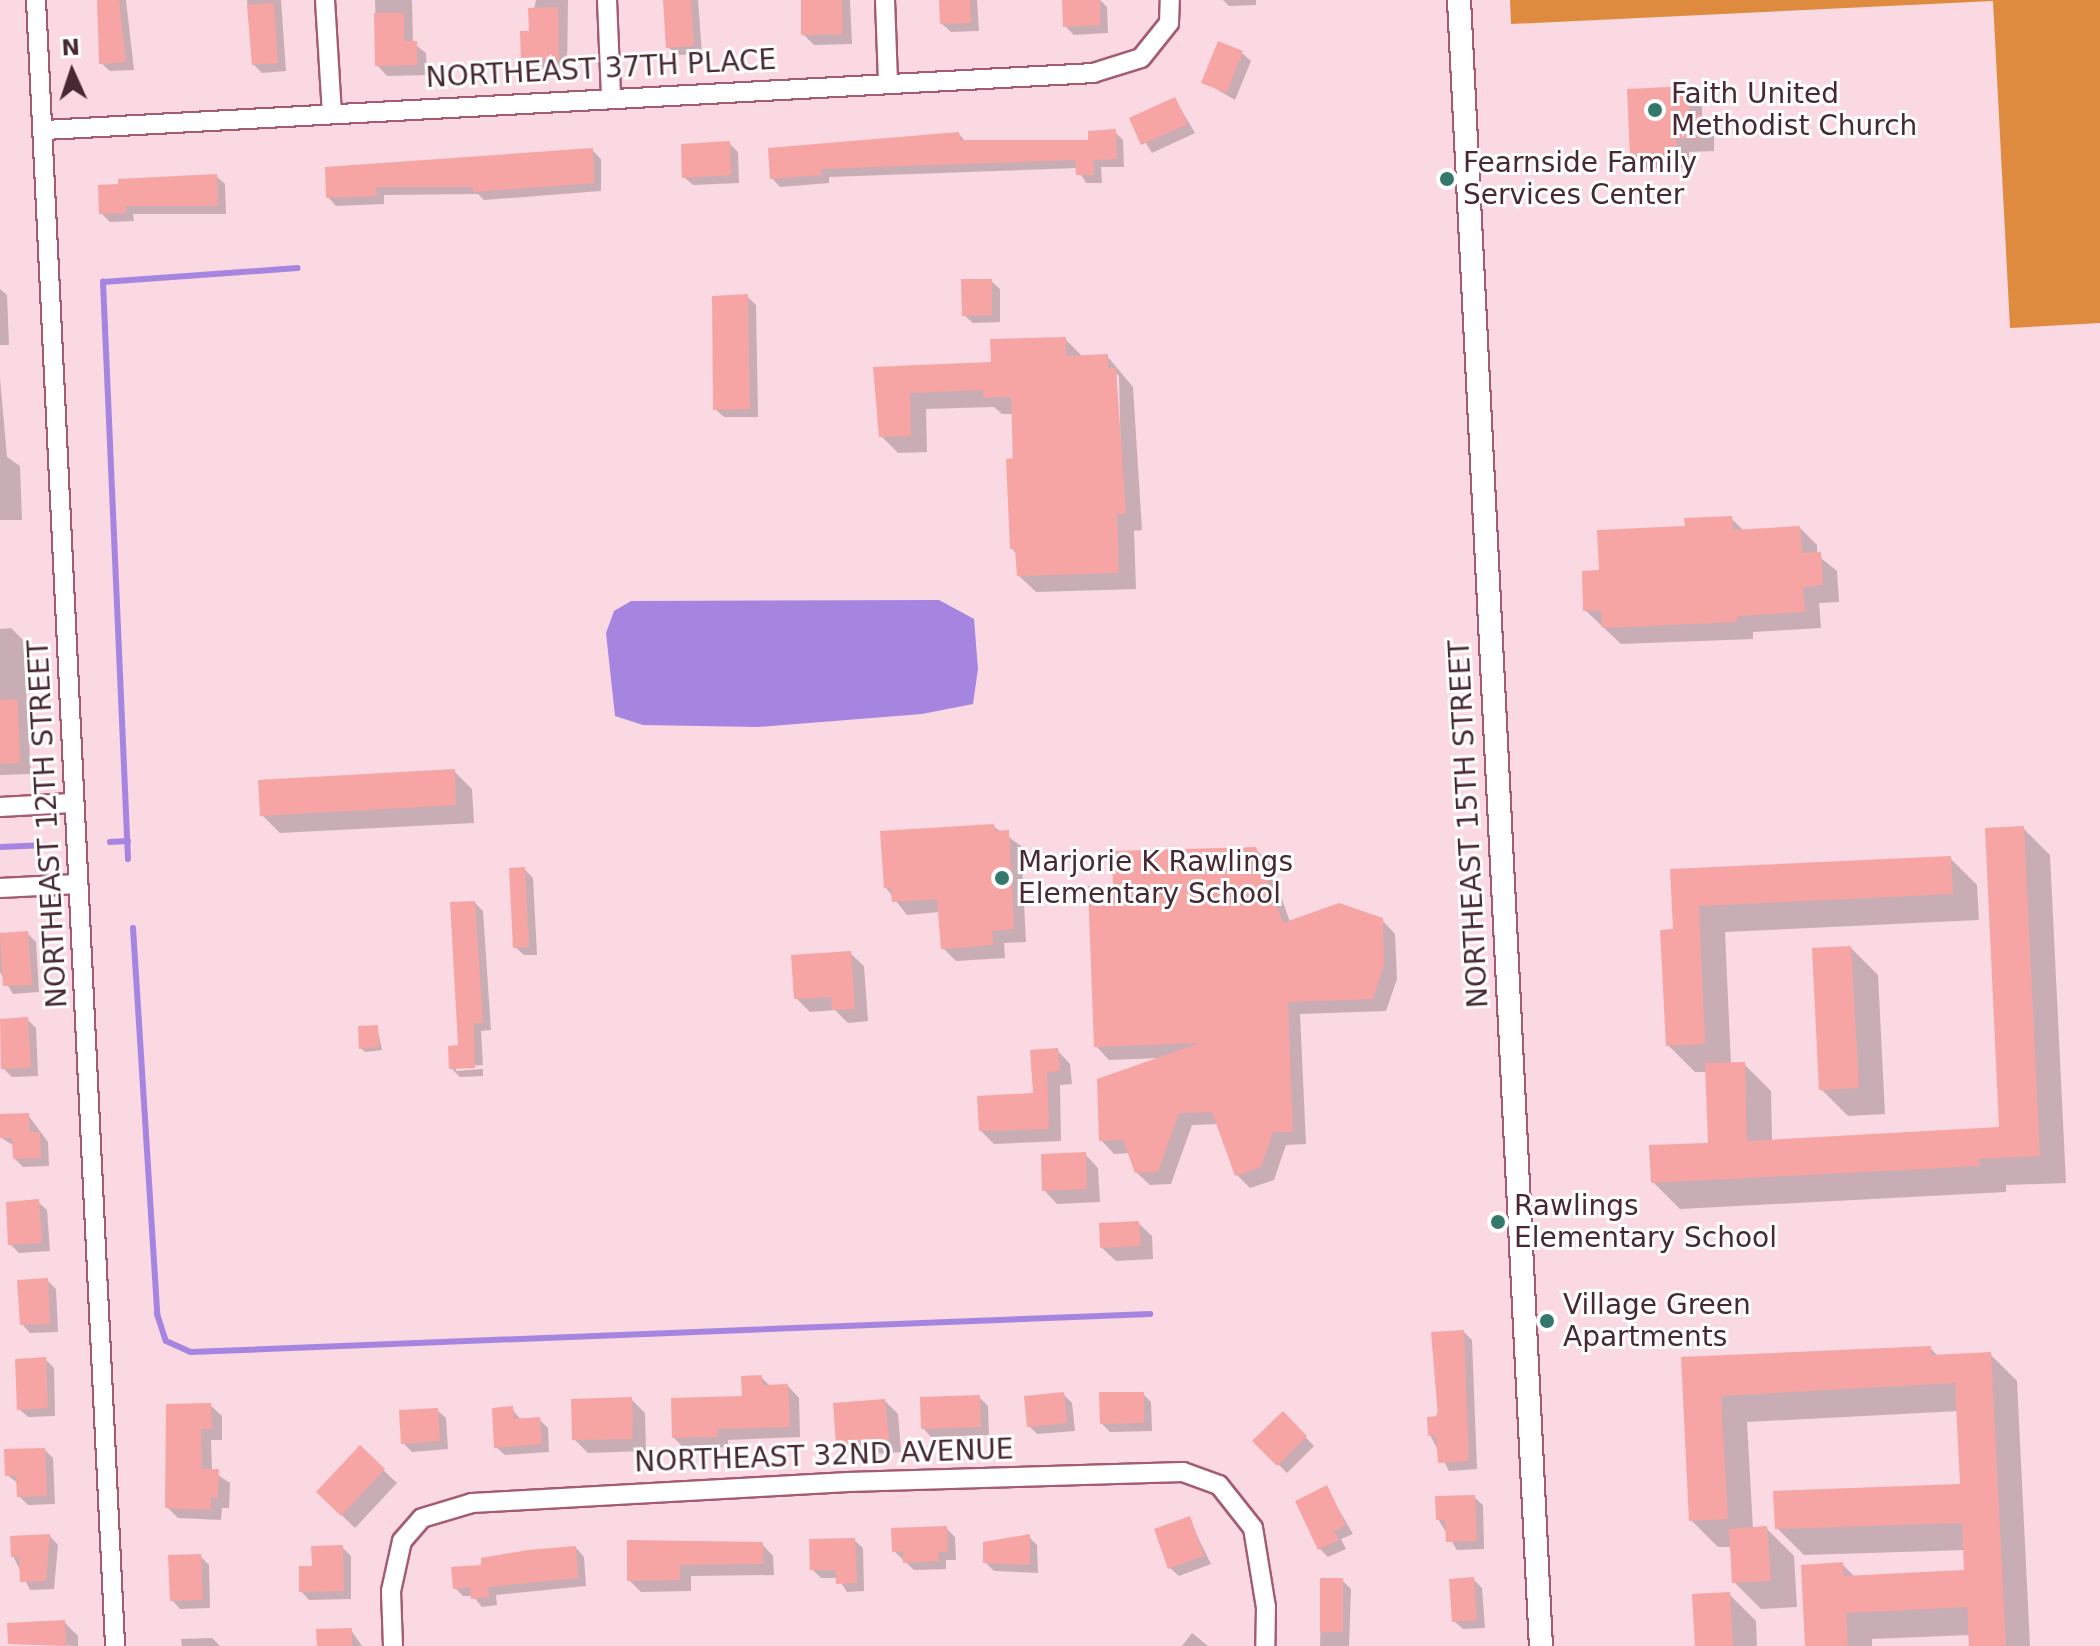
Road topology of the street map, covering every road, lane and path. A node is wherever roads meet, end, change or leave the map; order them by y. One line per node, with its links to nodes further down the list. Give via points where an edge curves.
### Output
1 (36, 0): 10 (street, NORTHEAST 12TH STREET)
2 (325, 0): 9 (street)
3 (607, 0): 8 (street)
4 (885, 0): 7 (street)
5 (1170, 0): 7 (street, NORTHEAST 37TH PLACE, via 1169,23 1141,58 1093,73)
6 (1459, 0): 18 (street, NORTHEAST 15TH STREET)
7 (888, 80): 8 (street, NORTHEAST 37TH PLACE)
8 (611, 96): 9 (street, NORTHEAST 37TH PLACE)
9 (332, 113): 10 (street, NORTHEAST 37TH PLACE)
10 (45, 130): 11 (street, NORTHEAST 12TH STREET)
11 (72, 803): 12 (street); 13 (street, NORTHEAST 12TH STREET)
12 (0, 807)
13 (78, 884): 14 (street); 15 (street, NORTHEAST 12TH STREET)
14 (0, 888)
15 (115, 1646)
16 (393, 1646): 17 (street, NORTHEAST 32ND AVENUE, via 391,1591 402,1541 422,1518 472,1503 647,1491 1183,1472 1219,1485 1253,1528 1266,1607)
17 (1265, 1646)
18 (1541, 1646)

